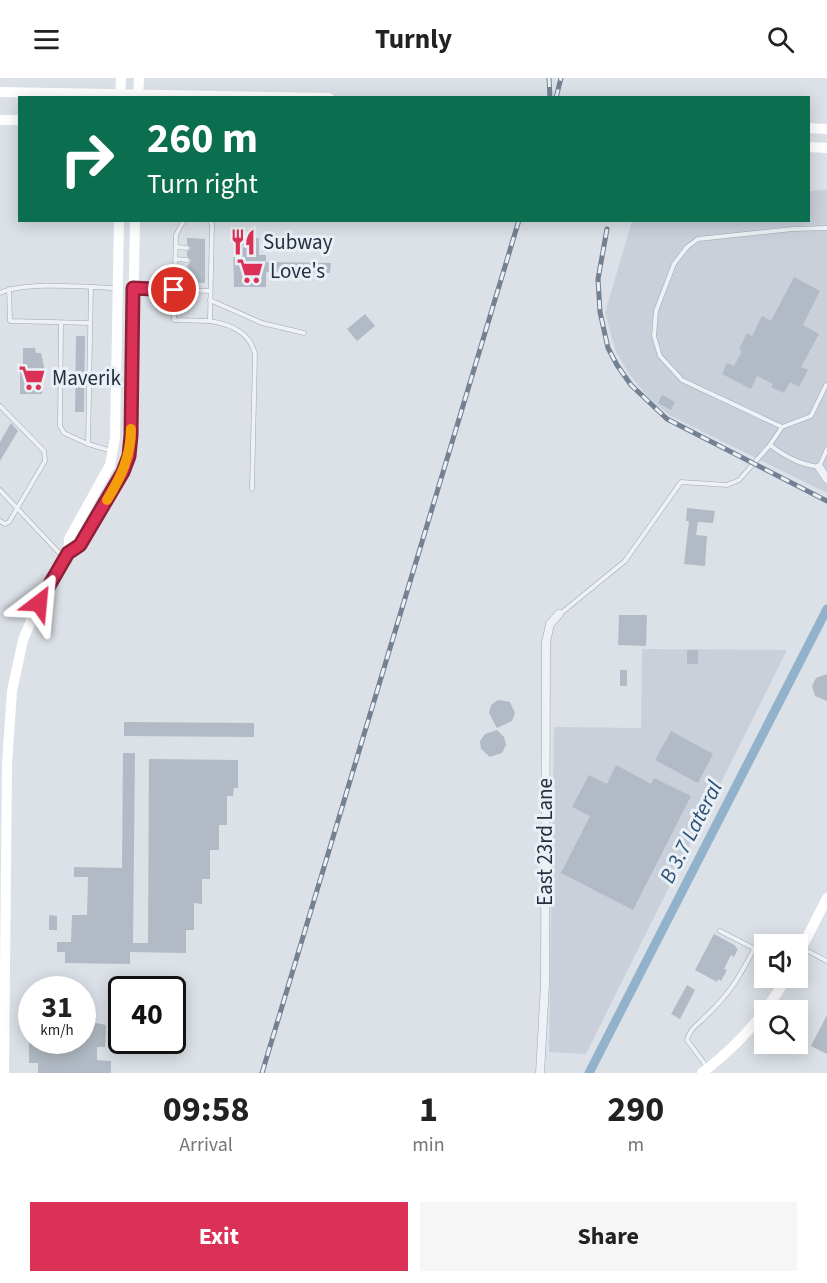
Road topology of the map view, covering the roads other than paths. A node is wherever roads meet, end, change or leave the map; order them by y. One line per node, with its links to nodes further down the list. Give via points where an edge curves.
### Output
1 (121, 78): 4 (street)
2 (139, 78): 5 (street)
3 (0, 92): 4 (street)
4 (120, 95): 5 (street)
5 (138, 95): 6 (street)
6 (201, 96)
7 (0, 120): 8 (street)
8 (18, 120)
9 (810, 128): 10 (street)
10 (827, 129)
11 (810, 147): 12 (street)
12 (827, 148)
13 (118, 222): 31 (street)
14 (135, 222): 32 (street)
15 (183, 222): 18 (lane, via 176,235)
16 (210, 222): 21 (lane)
17 (827, 228): 44 (lane, via 698,239 674,264 656,311 654,336 660,356 682,380)
18 (176, 247): 19 (lane); 22 (lane)
19 (187, 248)
20 (205, 248): 21 (lane)
21 (212, 249): 25 (lane)
22 (175, 259): 23 (lane); 26 (lane)
23 (187, 260)
24 (205, 260): 25 (lane)
25 (211, 261): 29 (lane)
26 (175, 271): 27 (lane); 34 (lane)
27 (187, 271)
28 (205, 272): 29 (lane)
29 (211, 272): 35 (lane)
30 (91, 287): 31 (lane); 33 (lane); 40 (lane)
31 (118, 288): 48 (street)
32 (133, 288): 34 (lane); 55 (street, via 129,456 80,545)
33 (9, 289): 36 (lane); 39 (lane, via 10,321)
34 (174, 290): 35 (lane); 38 (lane, via 174,320)
35 (210, 291): 37 (lane)
36 (0, 292)
37 (210, 300): 38 (lane); 41 (lane, via 262,323)
38 (210, 321): 52 (lane, via 226,324 246,335 255,354)
39 (61, 323): 40 (lane); 45 (lane, via 60,426)
40 (90, 323): 45 (lane)
41 (304, 333)
42 (826, 385): 44 (lane, via 811,416)
43 (0, 406): 53 (lane, via 46,456)
44 (782, 427): 46 (lane)
45 (88, 444): 48 (lane)
46 (770, 446): 49 (lane, via 787,458); 56 (lane, via 739,480 728,485 681,482 625,561)
47 (827, 449): 49 (lane)
48 (113, 451): 55 (street, via 104,477 69,539)
49 (819, 468): 50 (street)
50 (827, 479)
51 (0, 489): 53 (lane)
52 (252, 489)
53 (17, 509): 54 (lane, via 9,522); 55 (lane)
54 (0, 521)
55 (67, 556): 64 (street, via 45,590 23,640 12,691)
56 (559, 614): 67 (street, East 23rd Lane, via 550,624 546,642 545,984)
57 (827, 898): 59 (street)
58 (720, 931): 60 (lane)
59 (808, 935)
60 (754, 949): 65 (lane, via 736,985 688,1033 687,1040)
61 (808, 954): 62 (lane)
62 (827, 961)
63 (780, 988): 65 (street, via 749,1031)
64 (2, 1046): 66 (street)
65 (707, 1071)
66 (4, 1073)
67 (540, 1073)

